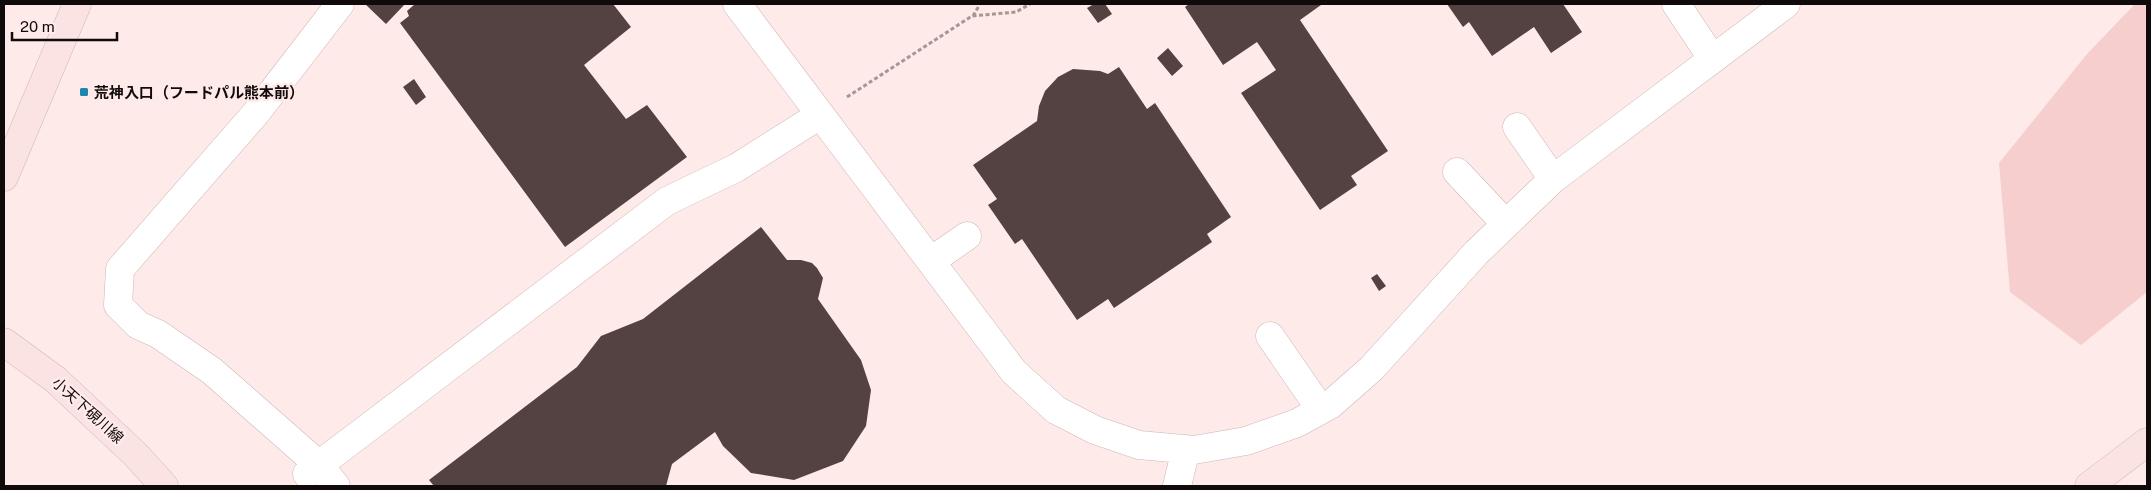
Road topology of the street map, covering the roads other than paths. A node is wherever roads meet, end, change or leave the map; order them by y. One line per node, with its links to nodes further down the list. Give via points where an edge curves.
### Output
1 (77, 4): 10 (main road)
2 (340, 4): 20 (street, via 256,112 120,269 118,305 138,325 158,334 212,371)
3 (737, 4): 7 (street)
4 (1676, 4): 6 (street)
5 (1786, 4): 6 (street)
6 (1712, 58): 11 (street)
7 (820, 115): 14 (street); 20 (street, via 736,168 667,202)
8 (1517, 127): 11 (street)
9 (1457, 172): 12 (street)
10 (4, 176)
11 (1553, 179): 12 (street)
12 (1506, 224): 17 (street, via 1372,368)
13 (967, 236): 14 (street)
14 (930, 261): 19 (street, via 1014,372 1056,410 1095,430 1139,445)
15 (1270, 336): 17 (street)
16 (4, 342): 21 (main road, 小天下硯川線, via 56,380 136,455)
17 (1320, 410): 19 (street, via 1246,441)
18 (2147, 442): 24 (main road)
19 (1186, 449): 23 (street)
20 (313, 470): 22 (street)
21 (164, 486)
22 (336, 486)
23 (1177, 486)
24 (2089, 486)

